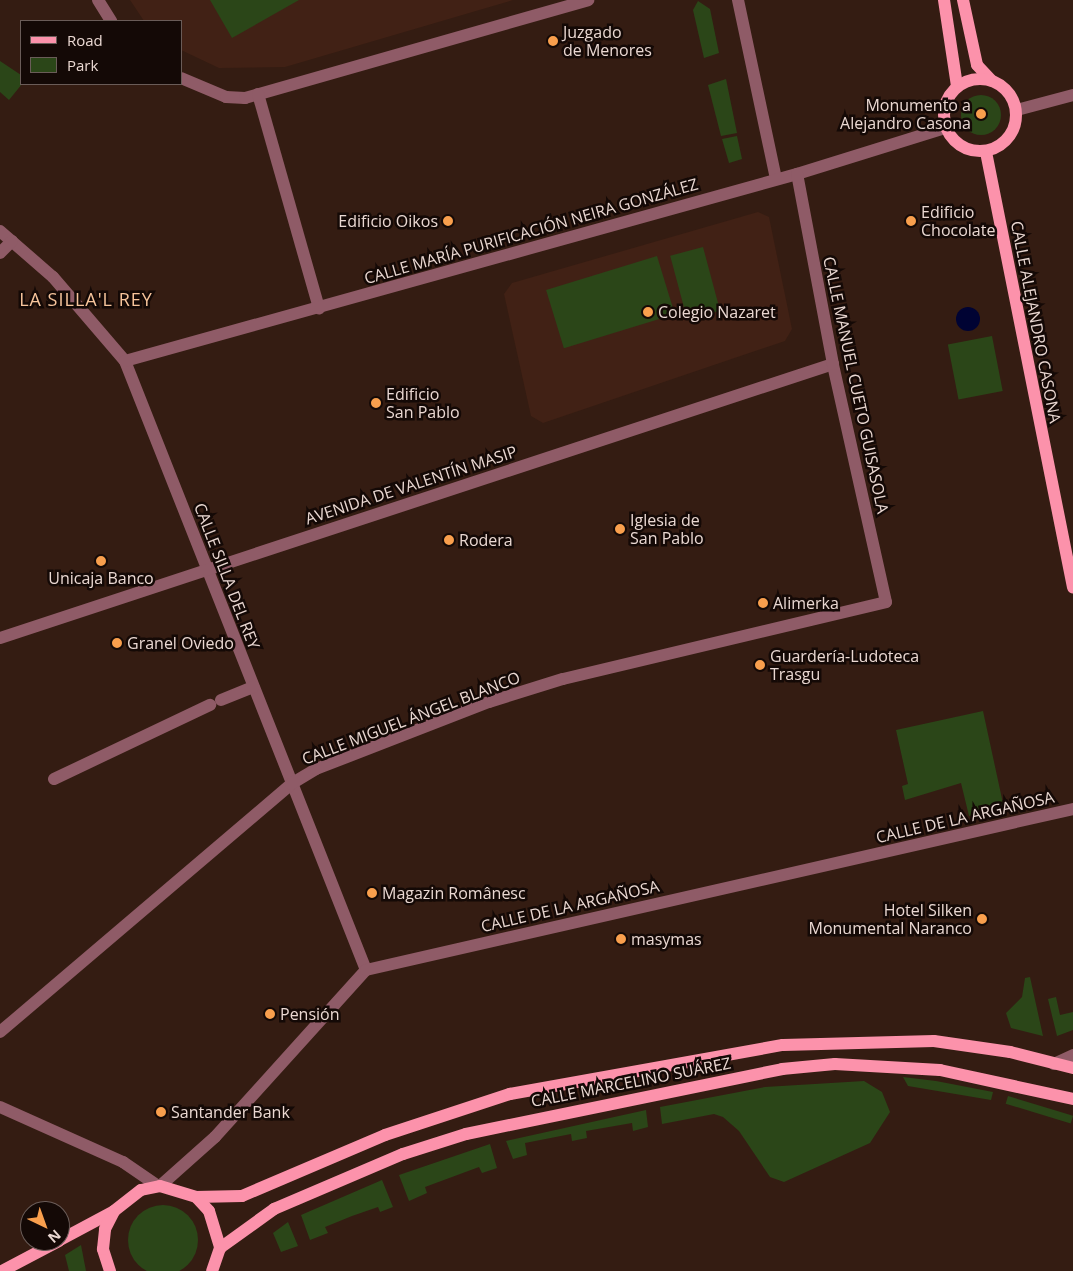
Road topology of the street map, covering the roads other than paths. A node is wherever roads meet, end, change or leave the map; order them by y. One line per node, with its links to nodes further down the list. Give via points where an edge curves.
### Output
1 (98, 0): 6 (street)
2 (588, 0): 10 (street)
3 (738, 0): 16 (street)
4 (944, 0): 9 (main road)
5 (963, 0): 8 (main road, via 977,66)
6 (110, 20)
7 (182, 78): 10 (street, via 234,99)
8 (991, 80): 9 (main road, via 972,79); 12 (main road, via 1011,95)
9 (957, 86): 13 (main road, via 943,110)
10 (258, 94): 20 (street)
11 (1073, 95): 12 (street)
12 (1016, 110): 14 (main road, via 1014,128 1003,144)
13 (945, 128): 14 (main road, via 955,143 971,151); 15 (street, CALLE MARÍA PURIFICACIÓN NEIRA GONZÁLEZ)
14 (986, 152): 24 (main road, CALLE ALEJANDRO CASONA)
15 (797, 174): 16 (street, CALLE MARÍA PURIFICACIÓN NEIRA GONZÁLEZ); 22 (street, CALLE MANUEL CUETO GUISASOLA)
16 (776, 179): 20 (street, CALLE MARÍA PURIFICACIÓN NEIRA GONZÁLEZ)
17 (0, 231): 18 (street, CALLE SILLA DEL REY)
18 (12, 242): 19 (street); 21 (street, CALLE SILLA DEL REY, via 53,277)
19 (0, 253)
20 (319, 308): 21 (street, CALLE MARÍA PURIFICACIÓN NEIRA GONZÁLEZ)
21 (125, 362): 23 (street, CALLE SILLA DEL REY)
22 (833, 364): 23 (street, AVENIDA DE VALENTÍN MASIP); 25 (street, CALLE MANUEL CUETO GUISASOLA)
23 (207, 569): 26 (street, AVENIDA DE VALENTÍN MASIP); 27 (street, CALLE SILLA DEL REY)
24 (1073, 587)
25 (886, 602): 29 (street, CALLE MIGUEL ÁNGEL BLANCO, via 498,699 316,769)
26 (0, 638)
27 (253, 687): 28 (street); 29 (street, CALLE SILLA DEL REY)
28 (54, 779)
29 (291, 784): 31 (street, CALLE SILLA DEL REY); 32 (street, CALLE MIGUEL ÁNGEL BLANCO)
30 (1073, 809): 31 (street, CALLE DE LA ARGAÑOSA)
31 (366, 970): 38 (street, via 215,1137)
32 (0, 1032)
33 (1073, 1055): 34 (street)
34 (1054, 1064): 35 (main road, CALLE MARCELINO SUÁREZ); 39 (main road, CALLE MARCELINO SUÁREZ, via 1010,1052 934,1042 783,1045 510,1094 384,1135 242,1196)
35 (1073, 1068)
36 (1073, 1099): 42 (main road, CALLE MARCELINO SUÁREZ, via 940,1070 835,1064 782,1069 466,1134 403,1154 274,1209)
37 (0, 1107): 38 (street, via 122,1162)
38 (159, 1186): 39 (main road, CALLE MARCELINO SUÁREZ); 40 (main road, via 133,1194)
39 (196, 1197): 42 (main road, via 209,1211)
40 (114, 1211): 41 (main road); 46 (main road, via 105,1229 103,1249)
41 (70, 1235)
42 (220, 1248): 44 (main road)
43 (40, 1251): 45 (main road)
44 (214, 1269)
45 (2, 1271)
46 (110, 1271)

